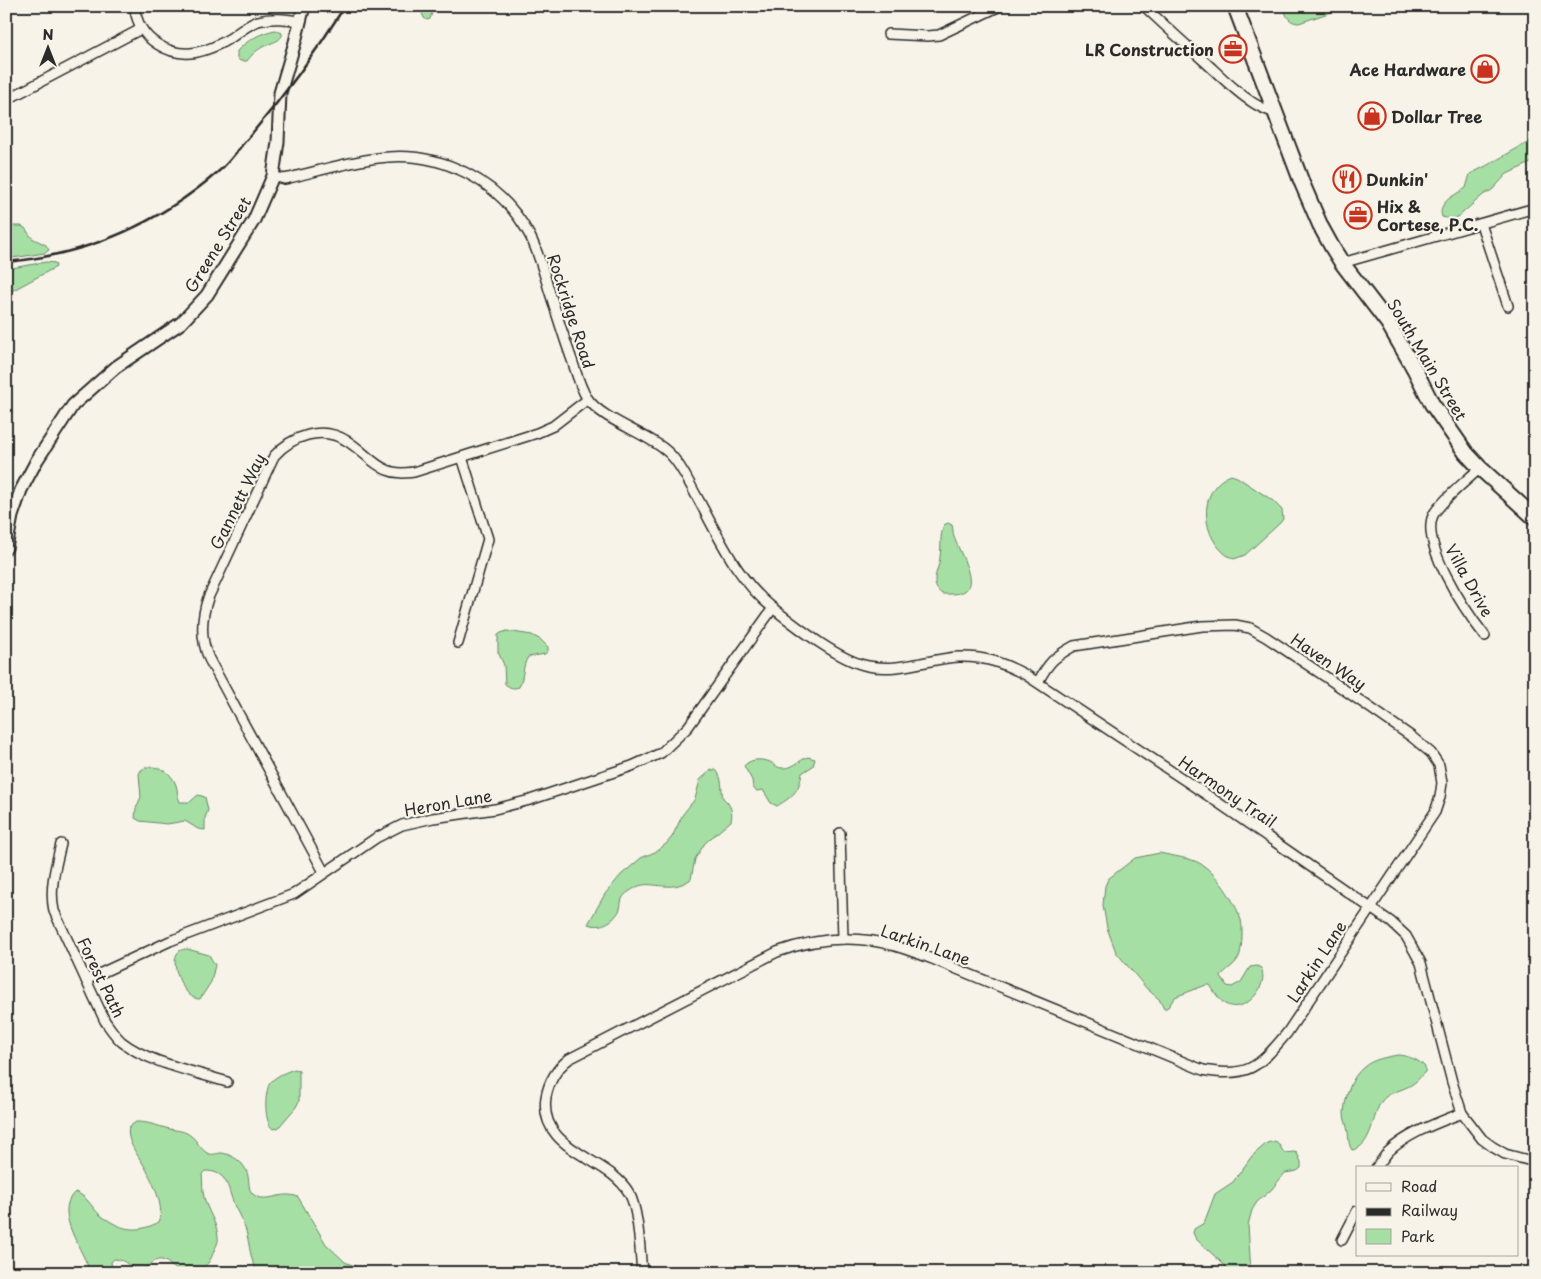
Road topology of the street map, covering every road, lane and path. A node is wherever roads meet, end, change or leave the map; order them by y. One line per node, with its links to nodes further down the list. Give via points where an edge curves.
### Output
1 (134, 6): 7 (street)
2 (304, 6): 6 (street, Greene Street)
3 (1000, 6): 8 (street, via 940,35)
4 (1144, 6): 10 (street, via 1231,85 1259,107)
5 (1235, 6): 10 (main road, South Main Street)
6 (300, 21): 7 (street, via 275,18 256,22 219,45 195,54 172,52 149,39); 11 (street, Greene Street, via 280,93)
7 (141, 29): 9 (street)
8 (888, 34)
9 (6, 100)
10 (1275, 112): 14 (main road, South Main Street, via 1316,216)
11 (273, 176): 16 (street, Rockridge Road, via 284,179 378,158 414,157 451,165 492,189 514,212 536,249 572,362); 20 (street, Greene Street, via 254,220 197,307 181,323 116,367 73,404 21,490)
12 (1535, 208): 13 (street)
13 (1481, 224): 14 (street); 15 (street)
14 (1342, 263): 18 (main road, South Main Street, via 1388,323 1432,404)
15 (1508, 306)
16 (588, 399): 17 (street, Gannett Way, via 545,430); 21 (street, Rockridge Road, via 604,413 670,454 736,568 758,596)
17 (462, 456): 23 (street, via 488,539); 27 (street, Gannett Way, via 414,472 398,473 378,466 338,436 310,434 291,441 278,451 268,466 208,598 202,632 209,659)
18 (1480, 468): 19 (main road, South Main Street); 22 (street, Villa Drive, via 1435,513 1430,525 1432,544 1444,569 1469,615)
19 (1535, 518)
20 (6, 548)
21 (773, 608): 24 (street, Harmony Trail, via 834,651 867,666 906,667 958,657 981,658 1002,663); 27 (street, Heron Lane, via 688,727 661,753 530,800 402,825 382,834)
22 (1485, 636)
23 (458, 643)
24 (1038, 682): 28 (street, Harmony Trail); 28 (street, Haven Way, via 1057,655 1074,646 1219,625 1250,628 1266,636 1412,737 1431,753 1439,766 1442,783 1435,812)
25 (840, 833): 29 (street)
26 (61, 844): 30 (street, Forest Path, via 54,876 53,904)
27 (324, 872): 30 (street, Heron Lane, via 294,894 170,941)
28 (1370, 907): 29 (street, Larkin Lane, via 1287,1033 1267,1057 1244,1072 1229,1074 1203,1070 895,946); 32 (street, Harmony Trail, via 1406,936 1421,963)
29 (843, 939): 37 (street, Larkin Lane, via 821,940 777,952 568,1058 555,1073 546,1101 552,1126 560,1140 614,1176 630,1195)
30 (86, 980): 31 (street, Forest Path, via 105,1021 125,1044 162,1062)
31 (227, 1082)
32 (1462, 1113): 33 (street, Harmony Trail, via 1482,1139 1493,1147 1505,1154); 34 (street, via 1404,1140)
33 (1535, 1162)
34 (1378, 1166)
35 (1356, 1213): 36 (street)
36 (1342, 1240)
37 (642, 1273)

